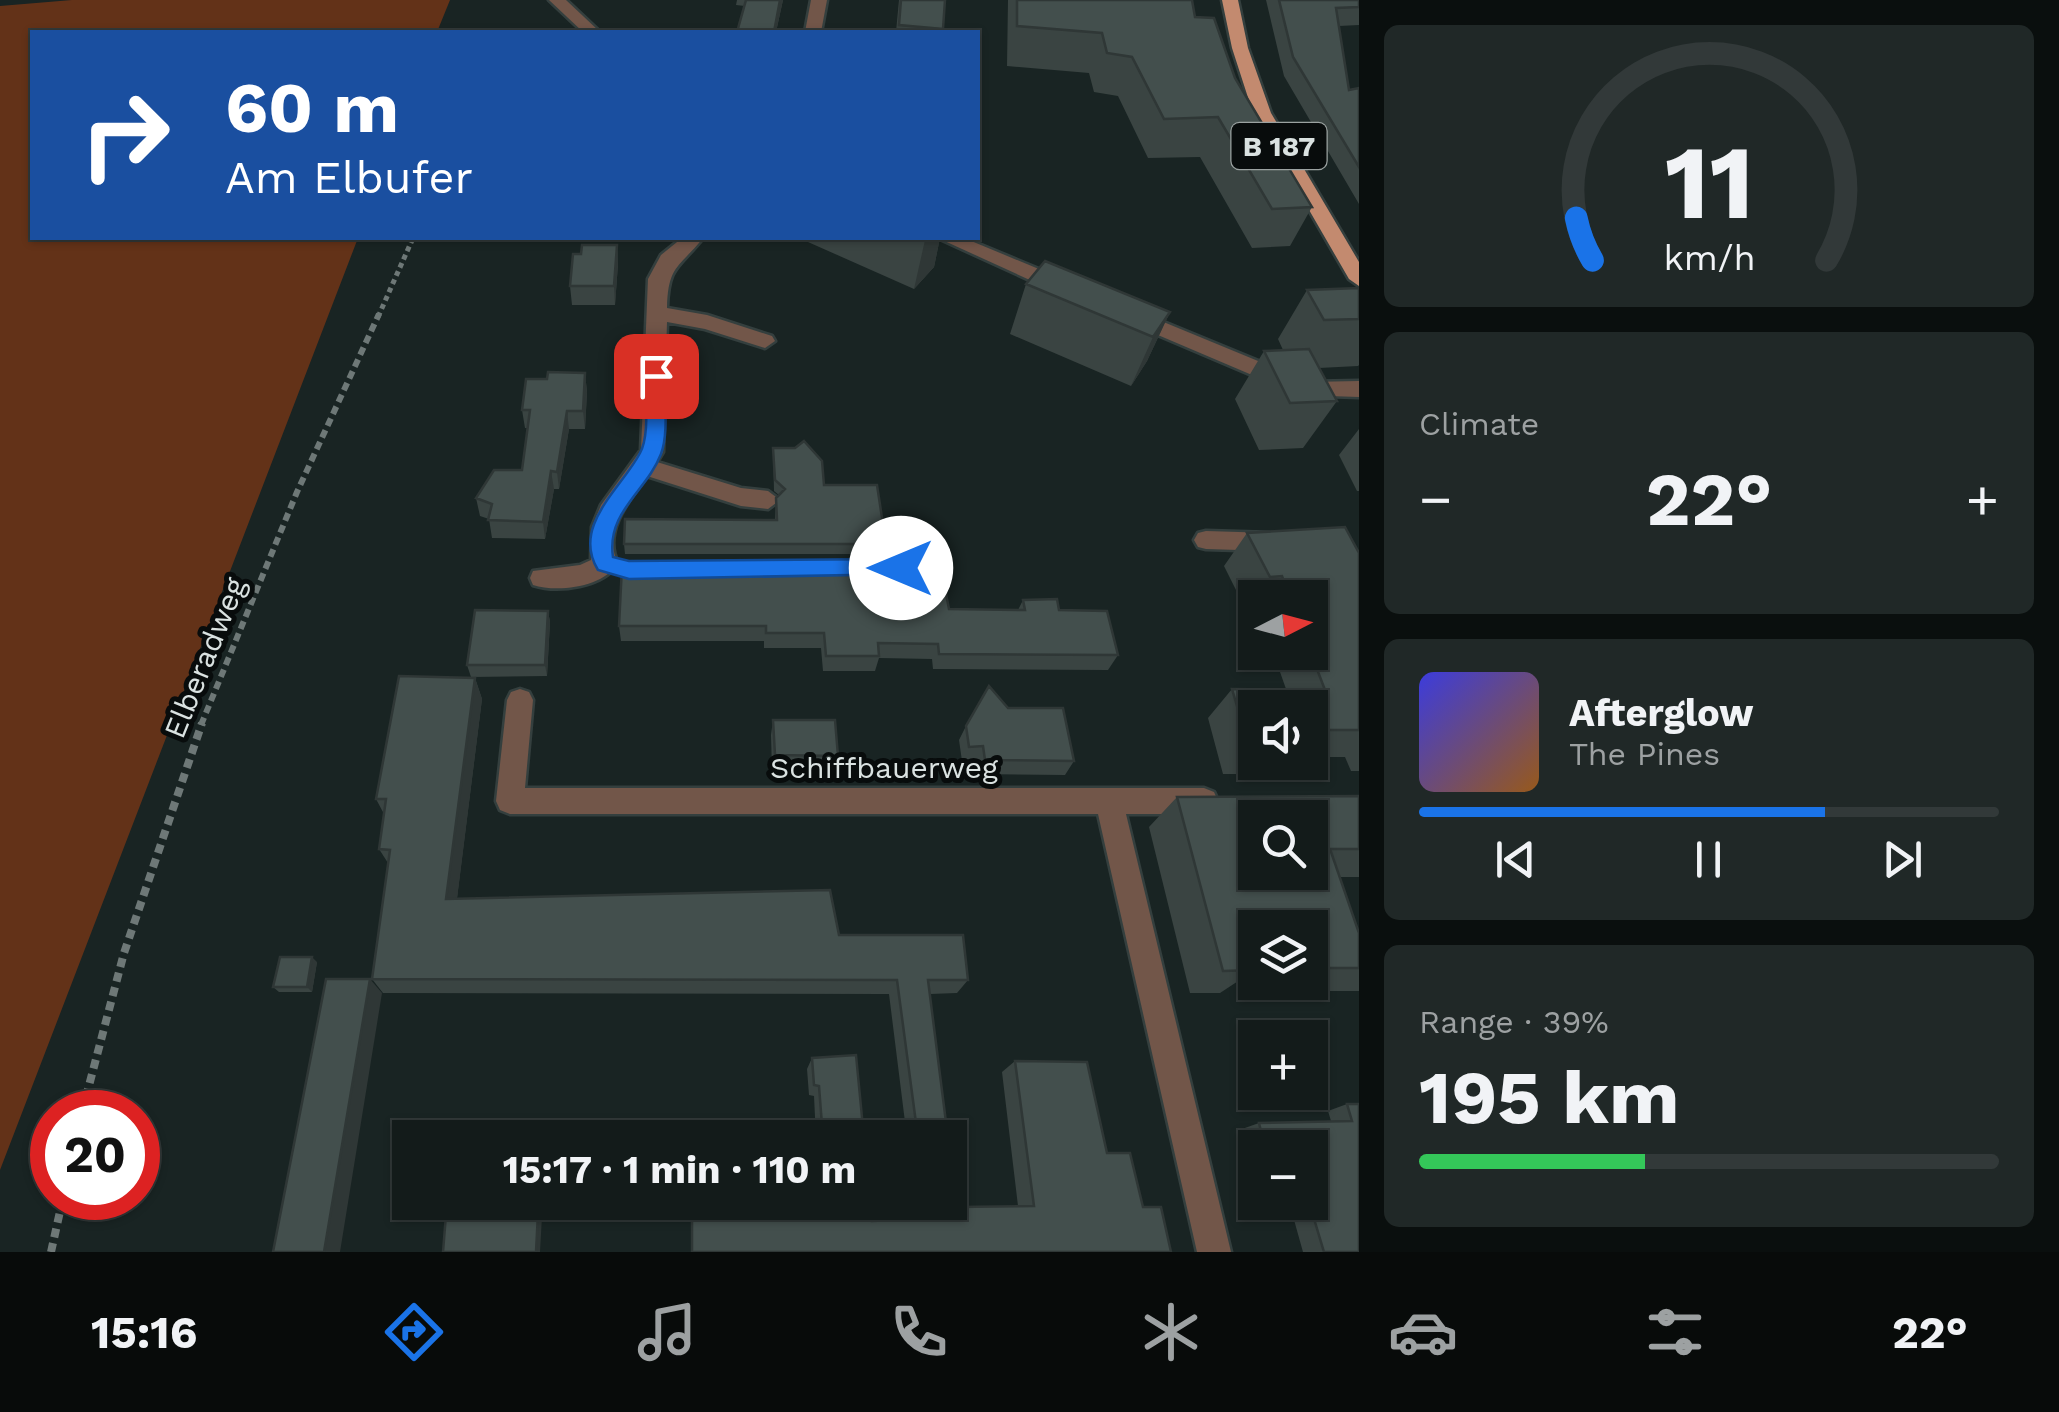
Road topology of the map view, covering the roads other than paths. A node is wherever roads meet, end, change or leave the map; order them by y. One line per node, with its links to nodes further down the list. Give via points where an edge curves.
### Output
1 (557, 0): 4 (street)
2 (819, 0): 5 (street)
3 (1230, 0): 8 (main road, B 187, via 1262,113)
4 (591, 30)
5 (813, 30)
6 (690, 240): 9 (street, via 662,268)
7 (953, 240): 11 (street, via 1307,390)
8 (1359, 279)
9 (658, 313): 10 (street); 12 (street, via 654,439)
10 (765, 341)
11 (1359, 389)
12 (642, 466): 13 (street, via 741,498); 18 (street, via 604,527 600,555 617,567)
13 (768, 500)
14 (1206, 540): 15 (street)
15 (1292, 541)
16 (842, 568): 17 (street)
17 (901, 568)
18 (542, 578)
19 (520, 700): 20 (street, Schiffbauerweg, via 510,801)
20 (1109, 801): 21 (street, Schiffbauerweg); 22 (street)
21 (1230, 801)
22 (1214, 1252)

